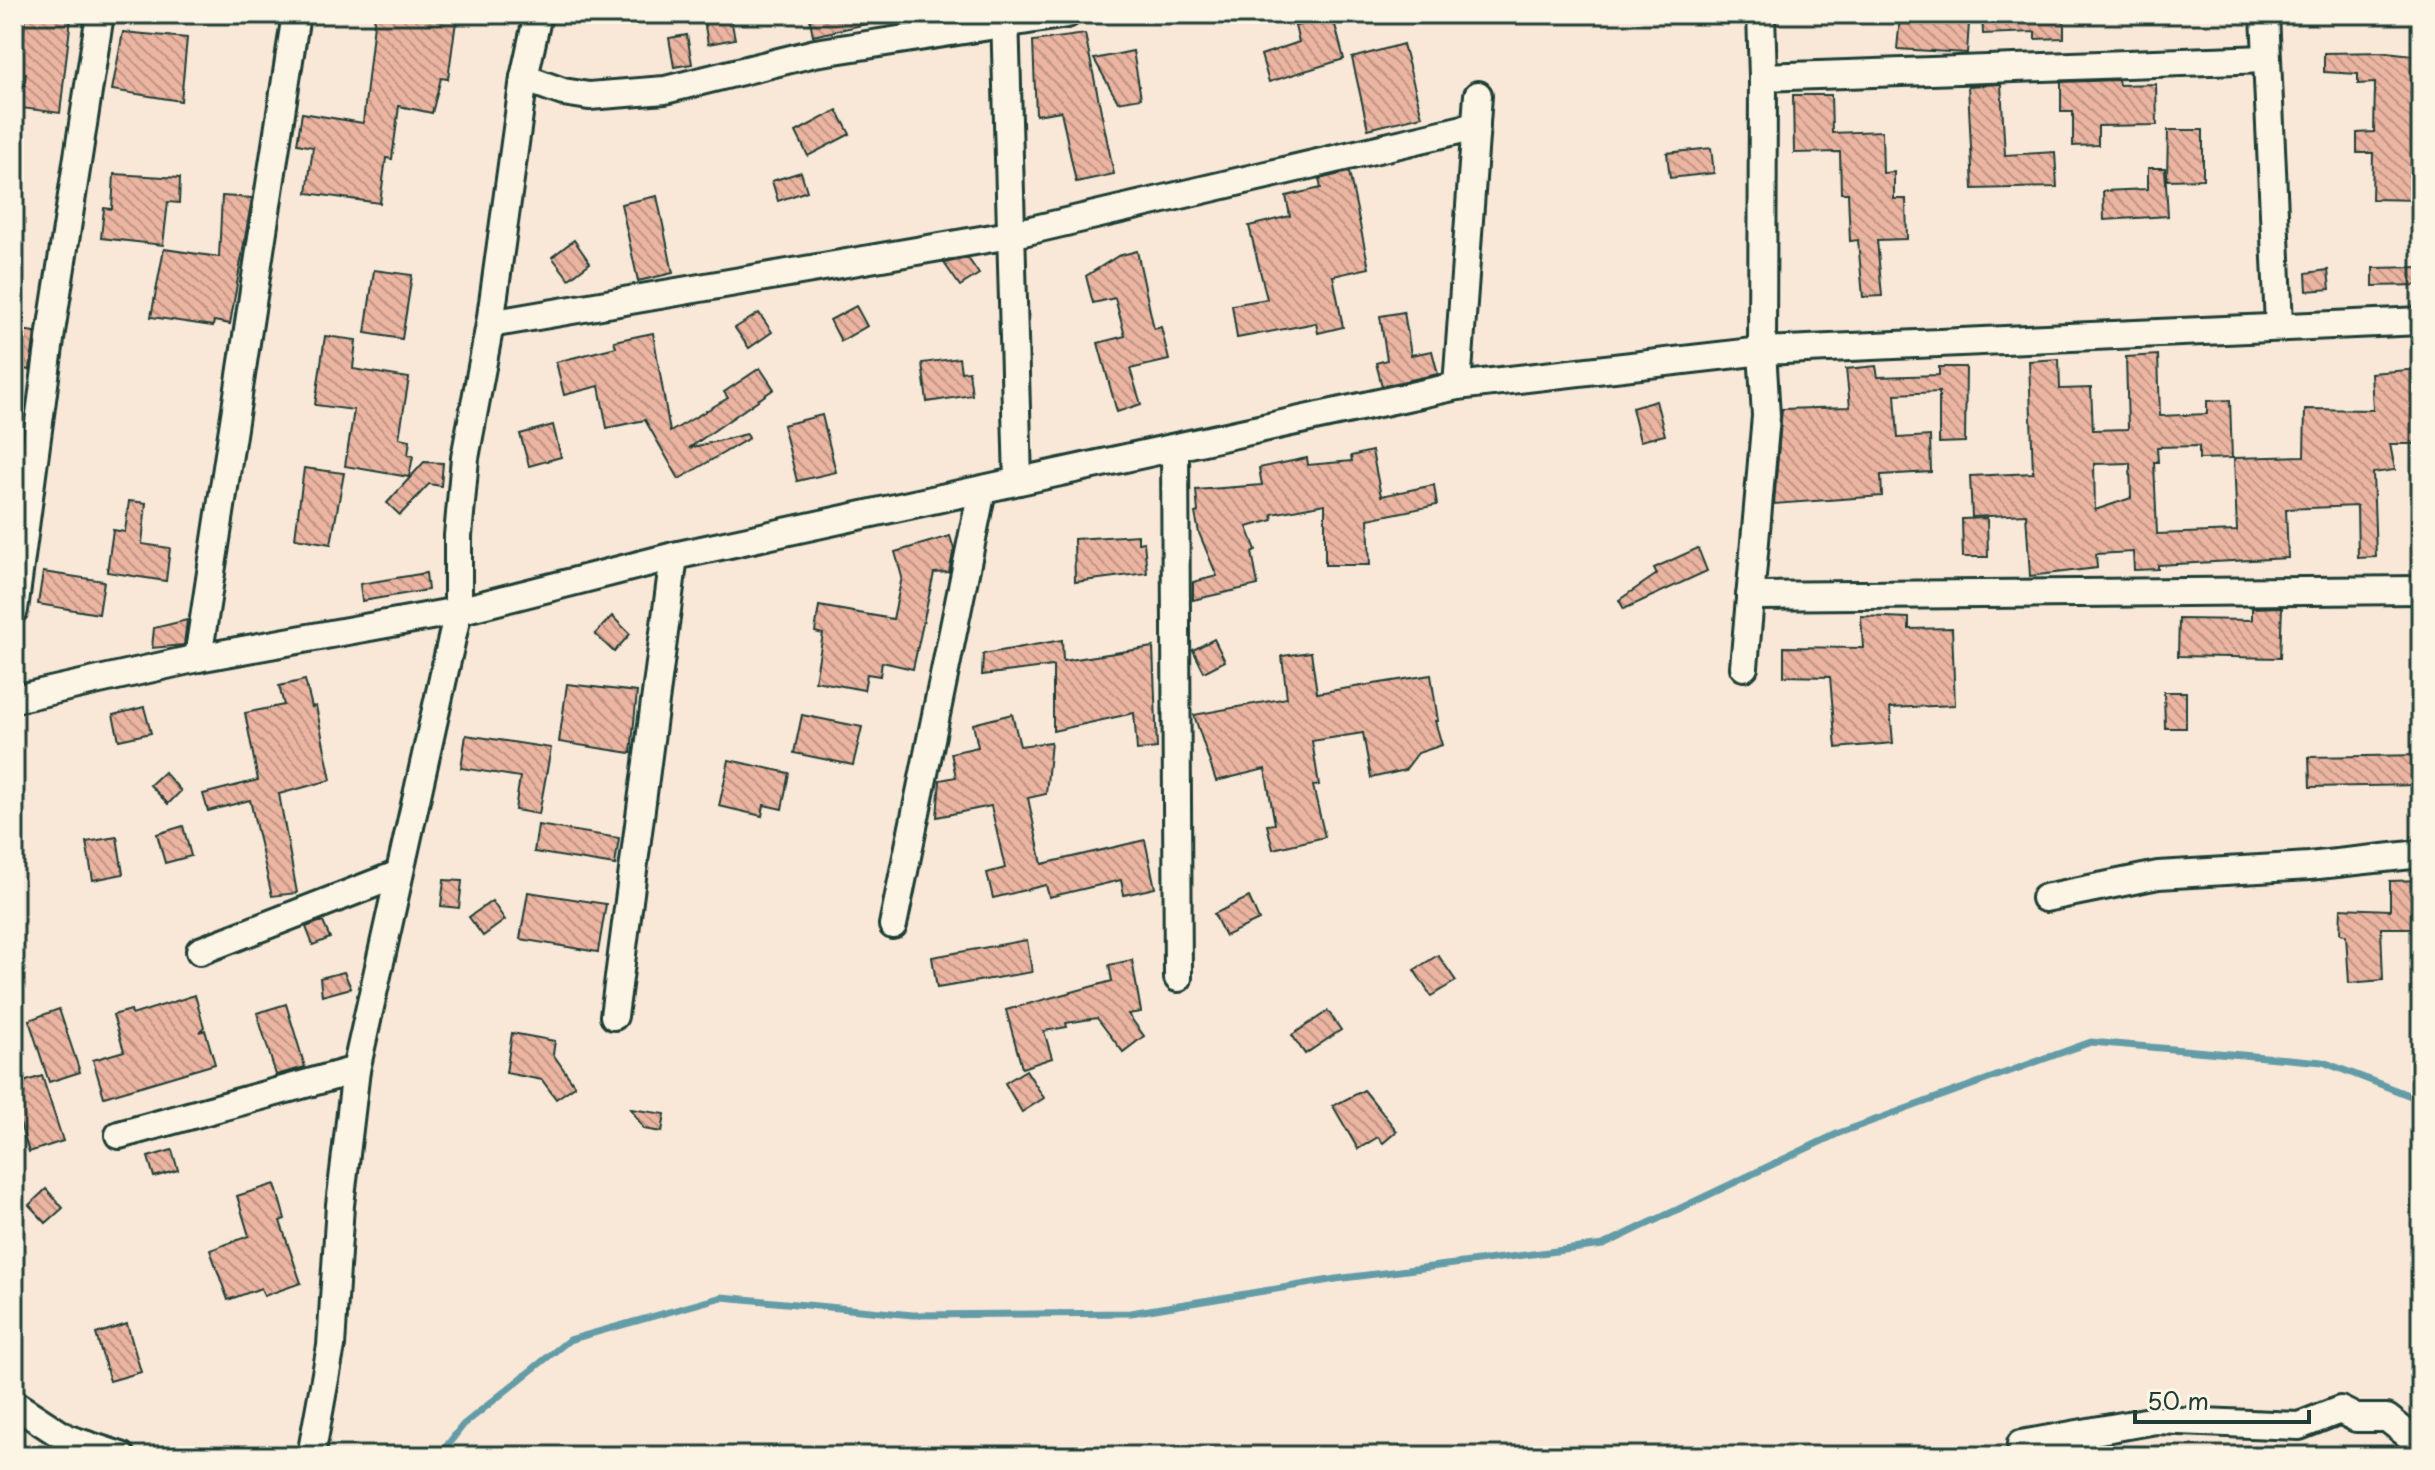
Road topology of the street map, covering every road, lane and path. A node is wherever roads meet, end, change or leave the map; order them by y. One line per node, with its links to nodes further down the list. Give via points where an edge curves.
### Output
1 (100, 14): 25 (street)
2 (296, 14): 27 (street)
3 (538, 14): 10 (street)
4 (1067, 14): 7 (street)
5 (1761, 14): 9 (street)
6 (2265, 14): 8 (street)
7 (1005, 19): 10 (street, via 815,53 652,91 589,96); 13 (street)
8 (2266, 59): 9 (street); 16 (street)
9 (1763, 77): 17 (street)
10 (524, 78): 15 (street)
11 (1478, 95): 12 (street)
12 (1476, 126): 13 (street); 18 (street)
13 (1010, 235): 15 (street); 20 (street)
14 (2421, 321): 16 (street)
15 (490, 324): 26 (street, via 465,458)
16 (2279, 325): 17 (street)
17 (1762, 351): 18 (street); 24 (street, via 1766,416)
18 (1457, 386): 19 (street)
19 (1175, 449): 20 (street); 35 (street)
20 (1018, 481): 21 (street)
21 (982, 490): 22 (street); 33 (street)
22 (674, 556): 26 (street); 36 (street)
23 (2421, 590): 24 (street)
24 (1750, 596): 28 (street)
25 (14, 610)
26 (458, 611): 27 (street); 31 (street)
27 (198, 658): 29 (street)
28 (1744, 667)
29 (14, 699)
30 (2421, 854): 32 (street, via 2158,875)
31 (399, 874): 34 (street); 37 (street)
32 (2045, 898)
33 (893, 925)
34 (200, 951)
35 (1178, 978)
36 (614, 1016)
37 (356, 1070): 38 (street); 43 (street, via 331,1346)
38 (119, 1135)
39 (14, 1404): 42 (street, via 66,1438)
40 (2421, 1441): 41 (street, via 2387,1418 2356,1418 2340,1410 2299,1426 2156,1420)
41 (2021, 1444)
42 (121, 1456)
43 (311, 1456)

